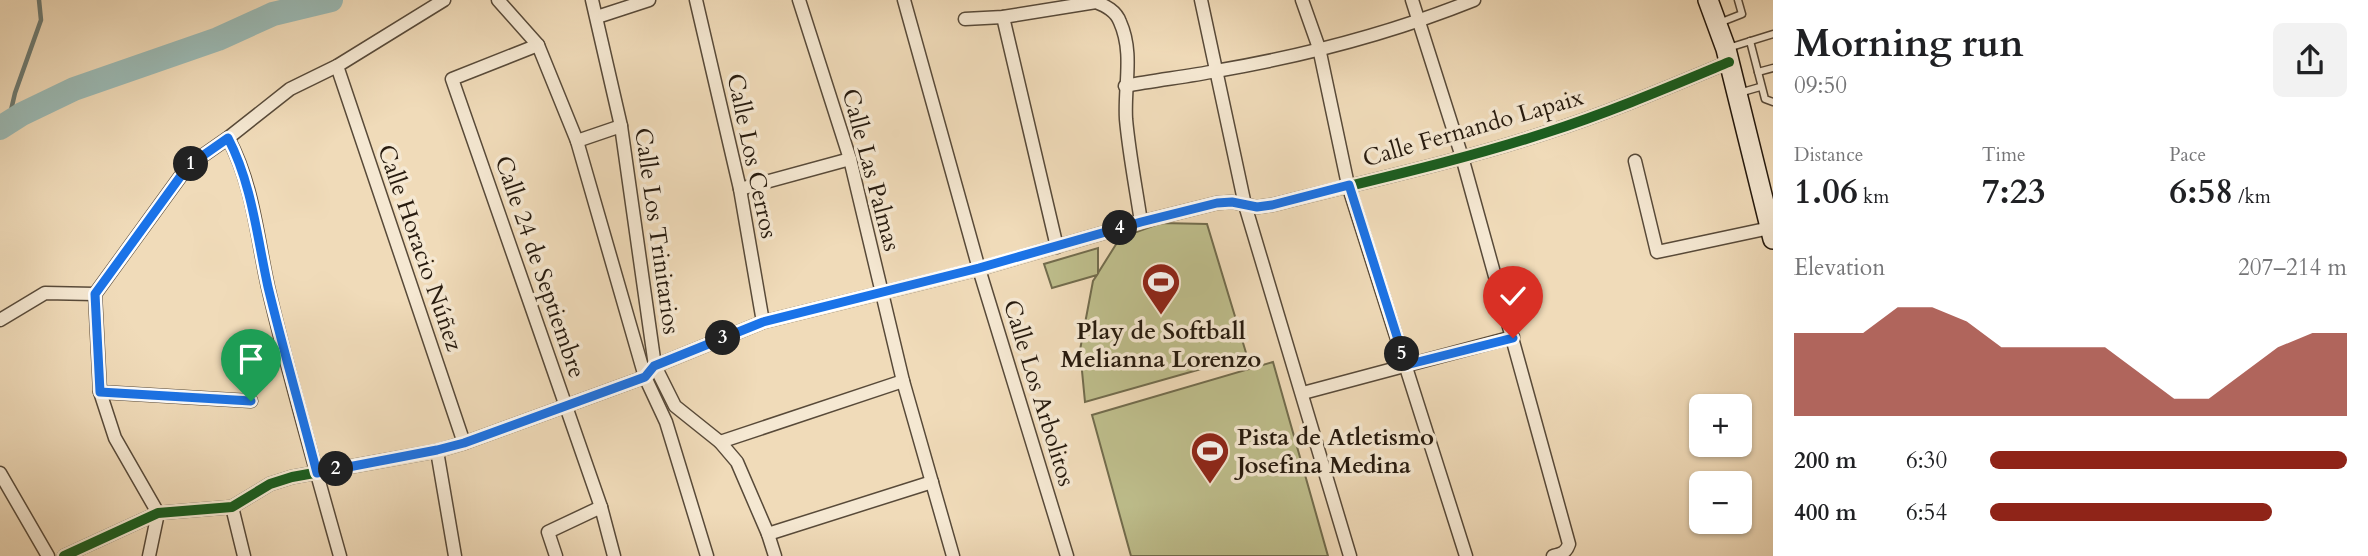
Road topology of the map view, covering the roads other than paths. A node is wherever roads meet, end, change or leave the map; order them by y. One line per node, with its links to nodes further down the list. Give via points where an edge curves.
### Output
1 (444, 0): 24 (street)
2 (498, 0): 21 (street)
3 (592, 0): 14 (street, Calle Los Trinitarios)
4 (649, 0): 14 (street)
5 (696, 0): 39 (street, Calle Los Cerros)
6 (799, 0): 36 (street, Calle Las Palmas)
7 (904, 0): 45 (street, Calle Los Arbolitos)
8 (1201, 0): 26 (street)
9 (1302, 0): 22 (street)
10 (1412, 0): 17 (street)
11 (1474, 0): 17 (street)
12 (1709, 0): 18 (main road)
13 (1738, 0): 18 (lane, via 1742,14)
14 (597, 16): 32 (street, Calle Los Trinitarios)
15 (1003, 17): 16 (street); 28 (street, via 1096,2 1109,8 1120,19 1129,50); 44 (street)
16 (965, 19)
17 (1420, 22): 22 (street); 35 (street)
18 (1718, 23): 23 (main road)
19 (1773, 34): 20 (lane)
20 (1749, 41): 23 (lane); 27 (lane)
21 (538, 45): 34 (street); 58 (street, Calle 24 de Septiembre, via 453,79)
22 (1319, 48): 26 (street); 38 (street)
23 (1728, 55): 30 (main road); 35 (street, Calle Fernando Lapaix, via 1639,99)
24 (337, 66): 33 (street, via 290,89); 60 (street, Calle Horacio Núñez)
25 (1773, 68): 27 (lane)
26 (1217, 71): 28 (street); 41 (street)
27 (1758, 72): 29 (lane)
28 (1125, 86): 42 (street)
29 (1760, 87): 30 (lane); 31 (lane, via 1765,99)
30 (1736, 94): 40 (main road)
31 (1773, 102)
32 (621, 127): 34 (street); 52 (street, Calle Los Trinitarios)
33 (228, 138): 47 (street, via 188,166); 63 (street, via 252,206 268,287)
34 (577, 141): 53 (street)
35 (1462, 157): 38 (street, Calle Fernando Lapaix); 50 (street)
36 (850, 159): 39 (street); 46 (street, Calle Las Palmas)
37 (1635, 161): 43 (street, via 1657,252)
38 (1349, 185): 41 (street, Calle Fernando Lapaix, via 1272,205); 51 (street)
39 (740, 189): 49 (street, Calle Los Cerros)
40 (1768, 197): 43 (main road)
41 (1245, 205): 42 (street, Calle Fernando Lapaix, via 1217,203); 56 (street)
42 (1141, 222): 44 (street, Calle Fernando Lapaix)
43 (1772, 234)
44 (1057, 247): 45 (street, Calle Fernando Lapaix)
45 (979, 268): 46 (street, Calle Fernando Lapaix); 80 (street, Calle Los Arbolitos)
46 (882, 291): 49 (street, Calle Fernando Lapaix); 54 (street, Calle Las Palmas)
47 (95, 294): 48 (street, via 45,293); 55 (street)
48 (0, 320)
49 (763, 322): 52 (street, Calle Fernando Lapaix)
50 (1513, 338): 51 (street); 83 (street, via 1569,544 1562,554)
51 (1406, 365): 56 (street); 82 (street)
52 (654, 366): 53 (street, Calle Fernando Lapaix); 59 (street, Calle Los Trinitarios, via 675,406)
53 (645, 377): 58 (street, Calle Fernando Lapaix); 77 (street, via 666,422)
54 (903, 380): 59 (street); 64 (street, Calle Las Palmas)
55 (100, 392): 57 (street); 67 (street, via 115,438)
56 (1303, 393): 81 (street)
57 (251, 401)
58 (567, 407): 60 (street, Calle Fernando Lapaix); 66 (street, Calle 24 de Septiembre)
59 (720, 442): 68 (street, Calle Los Trinitarios, via 737,462)
60 (464, 443): 61 (street, Calle Fernando Lapaix)
61 (437, 450): 63 (street, Calle Fernando Lapaix); 74 (street)
62 (0, 473): 69 (street)
63 (317, 473): 65 (street, Calle Fernando Lapaix, via 270,484); 73 (street)
64 (932, 482): 68 (street); 79 (street, Calle Las Palmas)
65 (232, 507): 67 (street, Calle Fernando Lapaix); 72 (street)
66 (601, 507): 75 (street, via 548,532); 76 (street, Calle 24 de Septiembre)
67 (158, 513): 70 (street, Calle Fernando Lapaix); 71 (street)
68 (768, 534): 78 (street, Calle Los Trinitarios)
69 (48, 556)
70 (64, 556)
71 (149, 556)
72 (244, 556)
73 (340, 556)
74 (456, 556)
75 (556, 556)
76 (614, 556)
77 (707, 556)
78 (775, 556)
79 (953, 556)
80 (1067, 556)
81 (1350, 556)
82 (1466, 556)
83 (1553, 556)

